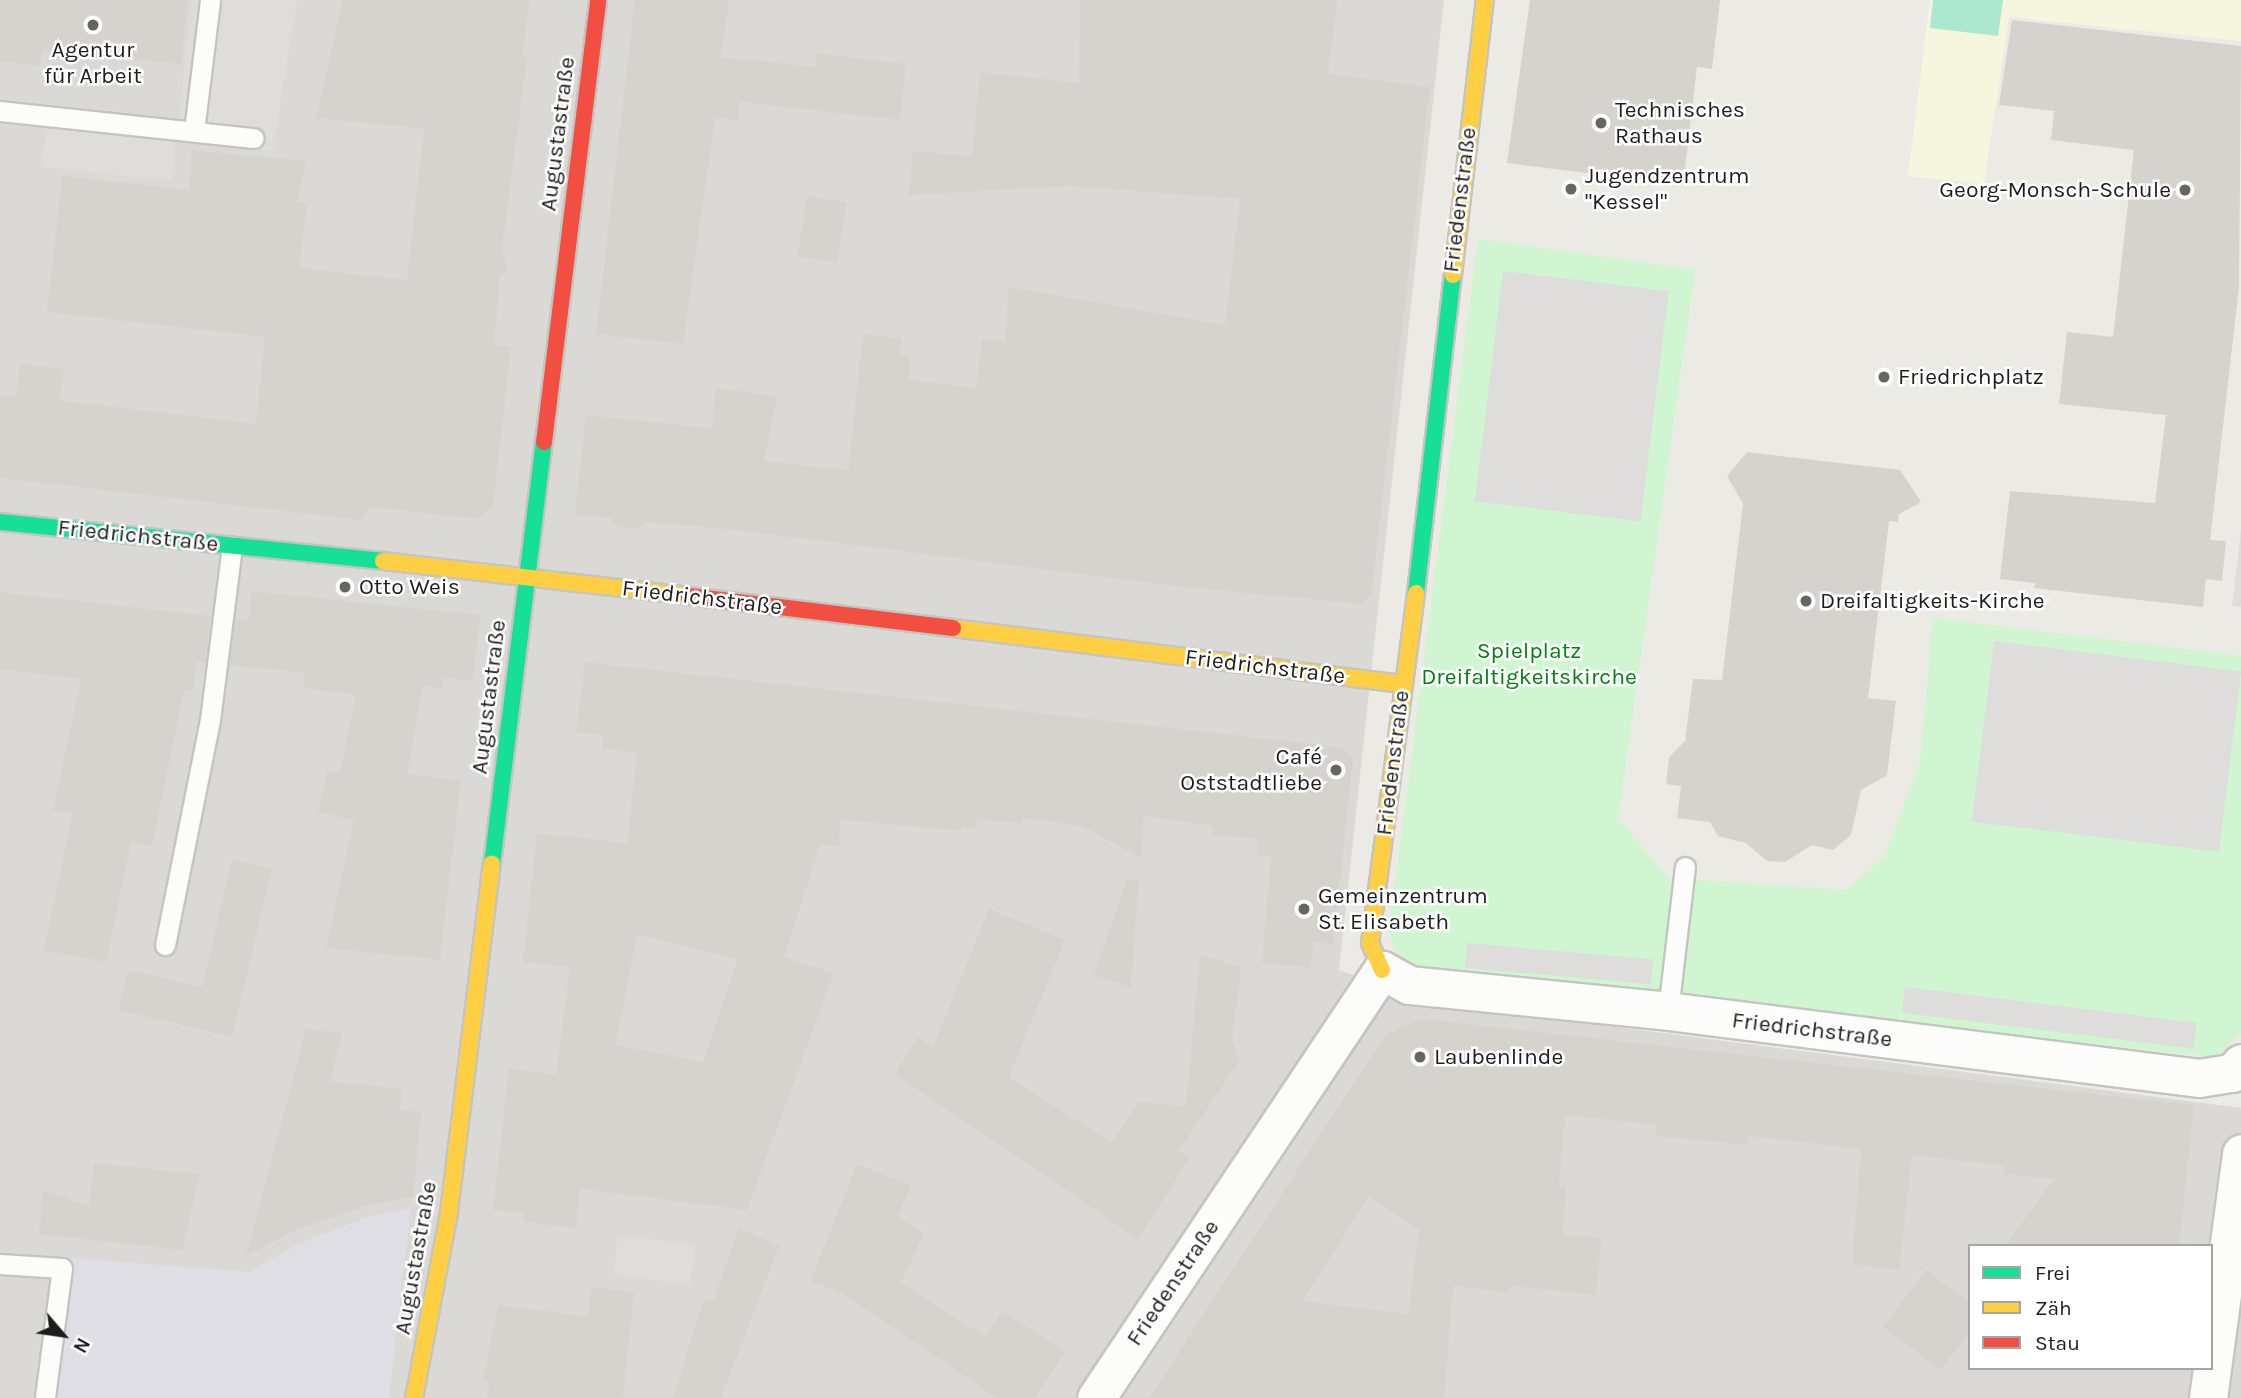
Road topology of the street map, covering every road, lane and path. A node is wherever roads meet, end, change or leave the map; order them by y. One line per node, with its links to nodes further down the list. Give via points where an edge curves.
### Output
1 (210, 0): 5 (lane)
2 (598, 0): 9 (street, Augustastraße)
3 (1485, 0): 10 (street, Friedenstraße)
4 (0, 111): 5 (lane)
5 (194, 131): 6 (lane)
6 (254, 138)
7 (0, 522): 8 (street, Friedrichstraße)
8 (232, 546): 9 (street, Friedrichstraße); 12 (lane, via 210,720)
9 (527, 576): 10 (street, Friedrichstraße); 21 (street, Augustastraße, via 449,1212)
10 (1403, 684): 13 (street, Friedenstraße, via 1370,943)
11 (1685, 867): 14 (lane)
12 (165, 945)
13 (1382, 970): 14 (street, Friedrichstraße, via 1409,985); 22 (street, Friedenstraße)
14 (1668, 1011): 15 (street, Friedrichstraße, via 2199,1077 2232,1073)
15 (2241, 1063)
16 (2241, 1153): 18 (street)
17 (0, 1264): 20 (lane, via 62,1268)
18 (2213, 1361)
19 (2212, 1370): 23 (street)
20 (45, 1398)
21 (414, 1398)
22 (1096, 1398)
23 (2208, 1398)

